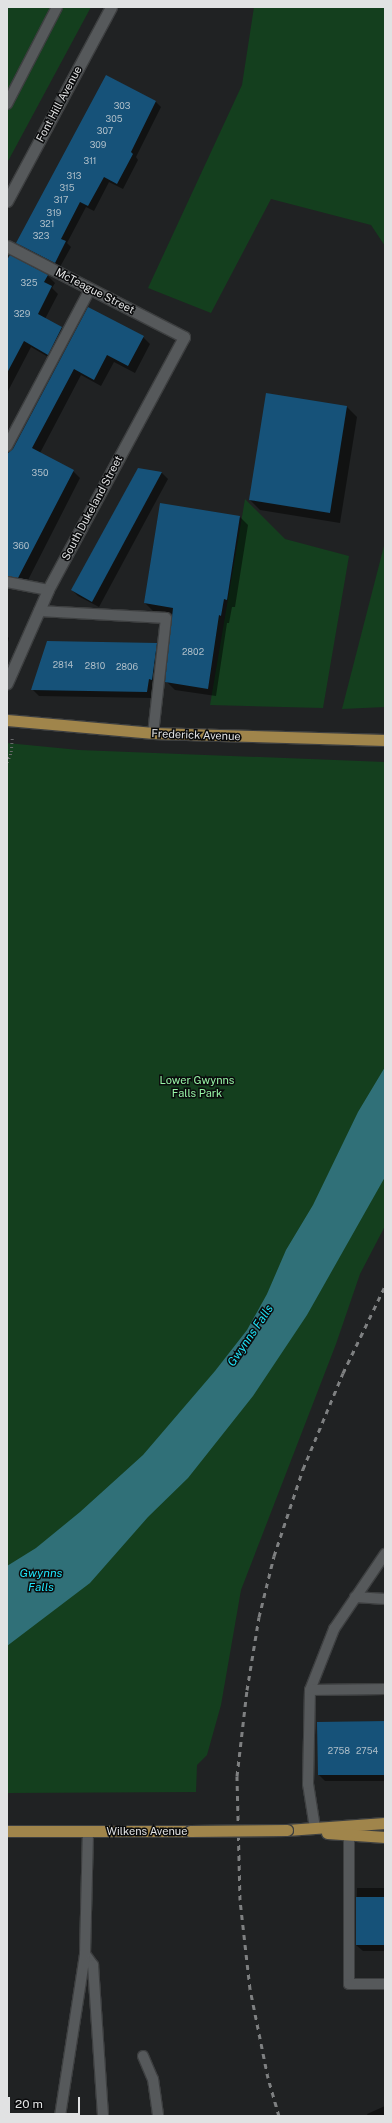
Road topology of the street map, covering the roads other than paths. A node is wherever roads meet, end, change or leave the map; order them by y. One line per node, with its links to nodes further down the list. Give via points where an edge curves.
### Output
1 (57, 7): 3 (lane)
2 (111, 7): 4 (street, Font Hill Avenue)
3 (7, 104)
4 (7, 201)
5 (7, 246): 6 (street, McTeague Street)
6 (90, 289): 7 (street, McTeague Street); 8 (lane)
7 (184, 337): 10 (street, South Dukeland Street)
8 (7, 446)
9 (7, 582): 10 (lane)
10 (48, 590): 11 (street, South Dukeland Street)
11 (39, 611): 12 (street, South Dukeland Street); 14 (lane, via 166,618)
12 (7, 683)
13 (7, 720): 14 (main road, Frederick Avenue)
14 (153, 733): 15 (main road, Frederick Avenue)
15 (385, 740)
16 (385, 1554): 17 (lane)
17 (355, 1597): 18 (lane); 20 (lane, via 334,1629)
18 (385, 1599)
19 (385, 1689): 20 (lane)
20 (310, 1690): 22 (lane, via 308,1784)
21 (385, 1823): 22 (main road, Wilkens Avenue)
22 (315, 1828): 23 (main road, Wilkens Avenue)
23 (286, 1830): 25 (main road, Wilkens Avenue, bridge); 26 (main road, Wilkens Avenue)
24 (7, 1831): 25 (main road, Wilkens Avenue)
25 (88, 1831): 28 (lane)
26 (349, 1835): 27 (main road, Wilkens Avenue); 29 (lane, via 349,1984)
27 (385, 1837)
28 (85, 1954): 31 (lane); 32 (lane, via 93,1966)
29 (385, 1984)
30 (143, 2056): 33 (lane, via 152,2079)
31 (60, 2116)
32 (103, 2116)
33 (158, 2116)

